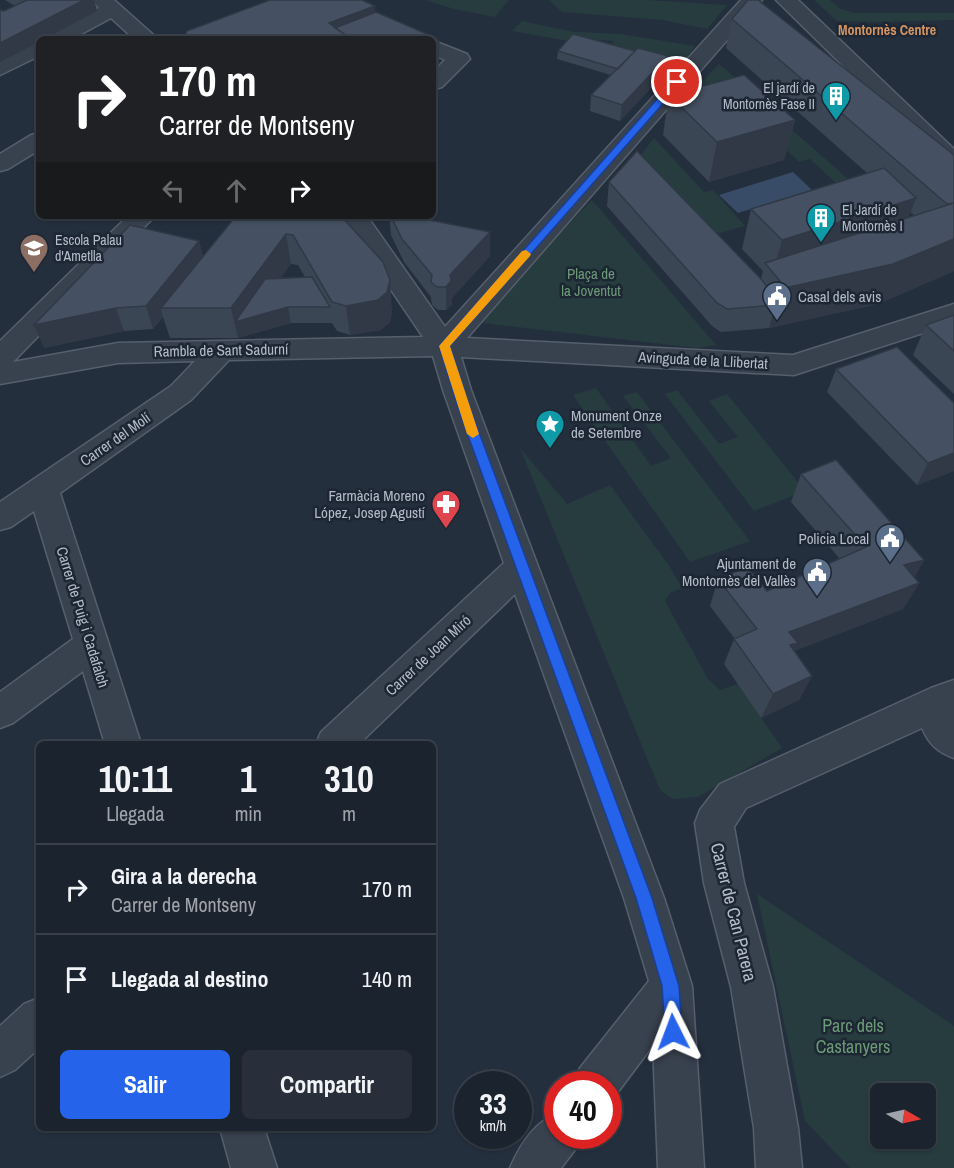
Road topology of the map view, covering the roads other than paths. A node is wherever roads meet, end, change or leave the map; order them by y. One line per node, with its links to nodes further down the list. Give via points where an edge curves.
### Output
1 (752, 0): 17 (street)
2 (786, 0): 12 (street)
3 (107, 5): 4 (street); 5 (street)
4 (60, 36)
5 (143, 36)
6 (436, 48): 9 (street, via 459,58)
7 (36, 50): 8 (street)
8 (0, 68)
9 (436, 80)
10 (0, 143): 11 (street)
11 (34, 147): 13 (street)
12 (954, 162)
13 (0, 164)
14 (139, 219): 19 (street)
15 (349, 220): 17 (street)
16 (954, 313): 17 (street, Avinguda de la Llibertat, via 889,345 794,365)
17 (444, 346): 18 (street, Rambla de Sant Sadurní); 23 (street)
18 (222, 350): 20 (street, Rambla de Sant Sadurní, via 118,353); 21 (street, Carrer del Molí, via 181,393)
19 (0, 358)
20 (0, 374)
21 (43, 489): 22 (street, Carrer del Molí); 24 (street, Carrer de Puig i Cadafalch)
22 (0, 518)
23 (522, 567): 28 (street, Carrer de Joan Miró); 30 (street, via 644,898)
24 (91, 645): 26 (street); 27 (street, Carrer de Puig i Cadafalch)
25 (949, 697): 29 (street, via 938,722); 39 (street, Carrer de Can Parera, via 734,796 714,823 724,883 752,987 776,1128)
26 (0, 712)
27 (122, 741)
28 (337, 741)
29 (954, 742)
30 (671, 986): 33 (street); 38 (street)
31 (36, 1022): 32 (street)
32 (0, 1055)
33 (606, 1071)
34 (243, 1131): 36 (street)
35 (547, 1149): 37 (street)
36 (254, 1168)
37 (533, 1168)
38 (681, 1168)
39 (778, 1168)

